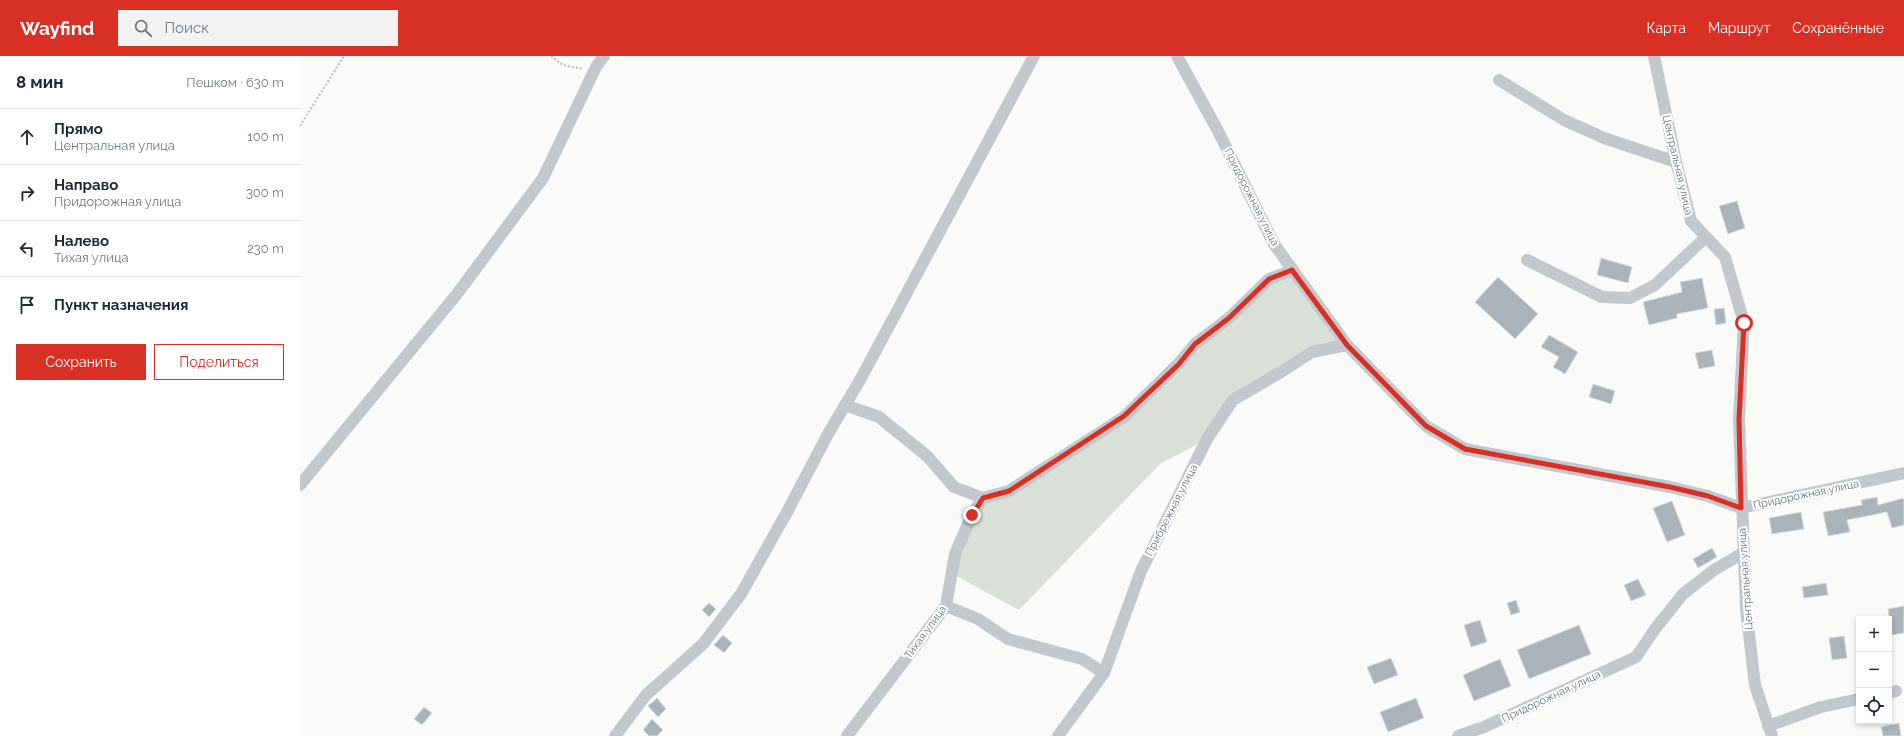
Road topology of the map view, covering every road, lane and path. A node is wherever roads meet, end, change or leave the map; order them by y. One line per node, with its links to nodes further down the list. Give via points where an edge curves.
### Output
1 (344, 56): 11 (path)
2 (551, 56): 8 (path, via 563,65 584,69)
3 (604, 56): 8 (street)
4 (1034, 56): 17 (street)
5 (1177, 56): 15 (street, Придорожная улица, via 1218,131 1274,244)
6 (1644, 56): 9 (street)
7 (1654, 56): 9 (street, Центральная улица)
8 (596, 67): 19 (street, via 543,178 457,294)
9 (1656, 71): 12 (street, Центральная улица)
10 (1499, 80): 12 (street, via 1564,120 1604,138)
11 (300, 126)
12 (1676, 162): 13 (street, Центральная улица, via 1691,221)
13 (1706, 237): 14 (street, via 1655,285 1630,298 1602,297); 21 (street, Центральная улица, via 1725,258 1744,323 1739,419)
14 (1526, 260)
15 (1292, 270): 16 (street, Придорожная улица); 20 (street, via 1269,279 1229,318 1195,344 1179,364 1124,416 1009,491)
16 (1347, 345): 21 (street, Придорожная улица, via 1426,426 1465,449 1670,487 1708,496); 24 (street, Прибрежная улица, via 1312,352 1233,400 1207,439 1141,571)
17 (845, 405): 20 (street, via 879,417 927,456 954,487); 28 (street, via 741,594 704,644 646,695)
18 (1904, 473): 21 (street, Придорожная улица)
19 (300, 485)
20 (983, 498): 23 (street, Тихая улица, via 972,515 955,554)
21 (1741, 508): 22 (street, Центральная улица)
22 (1743, 553): 26 (street, Придорожная улица, via 1714,570 1683,594 1636,657); 27 (street, Центральная улица, via 1754,685)
23 (946, 606): 24 (street, via 978,618 1008,639 1082,659); 29 (street, Тихая улица)
24 (1104, 673): 30 (street, Прибрежная улица)
25 (1856, 700): 27 (street, via 1821,707)
26 (1486, 731): 31 (street, Придорожная улица)
27 (1770, 731)
28 (614, 736)
29 (847, 736)
30 (1058, 736)
31 (1458, 736)

